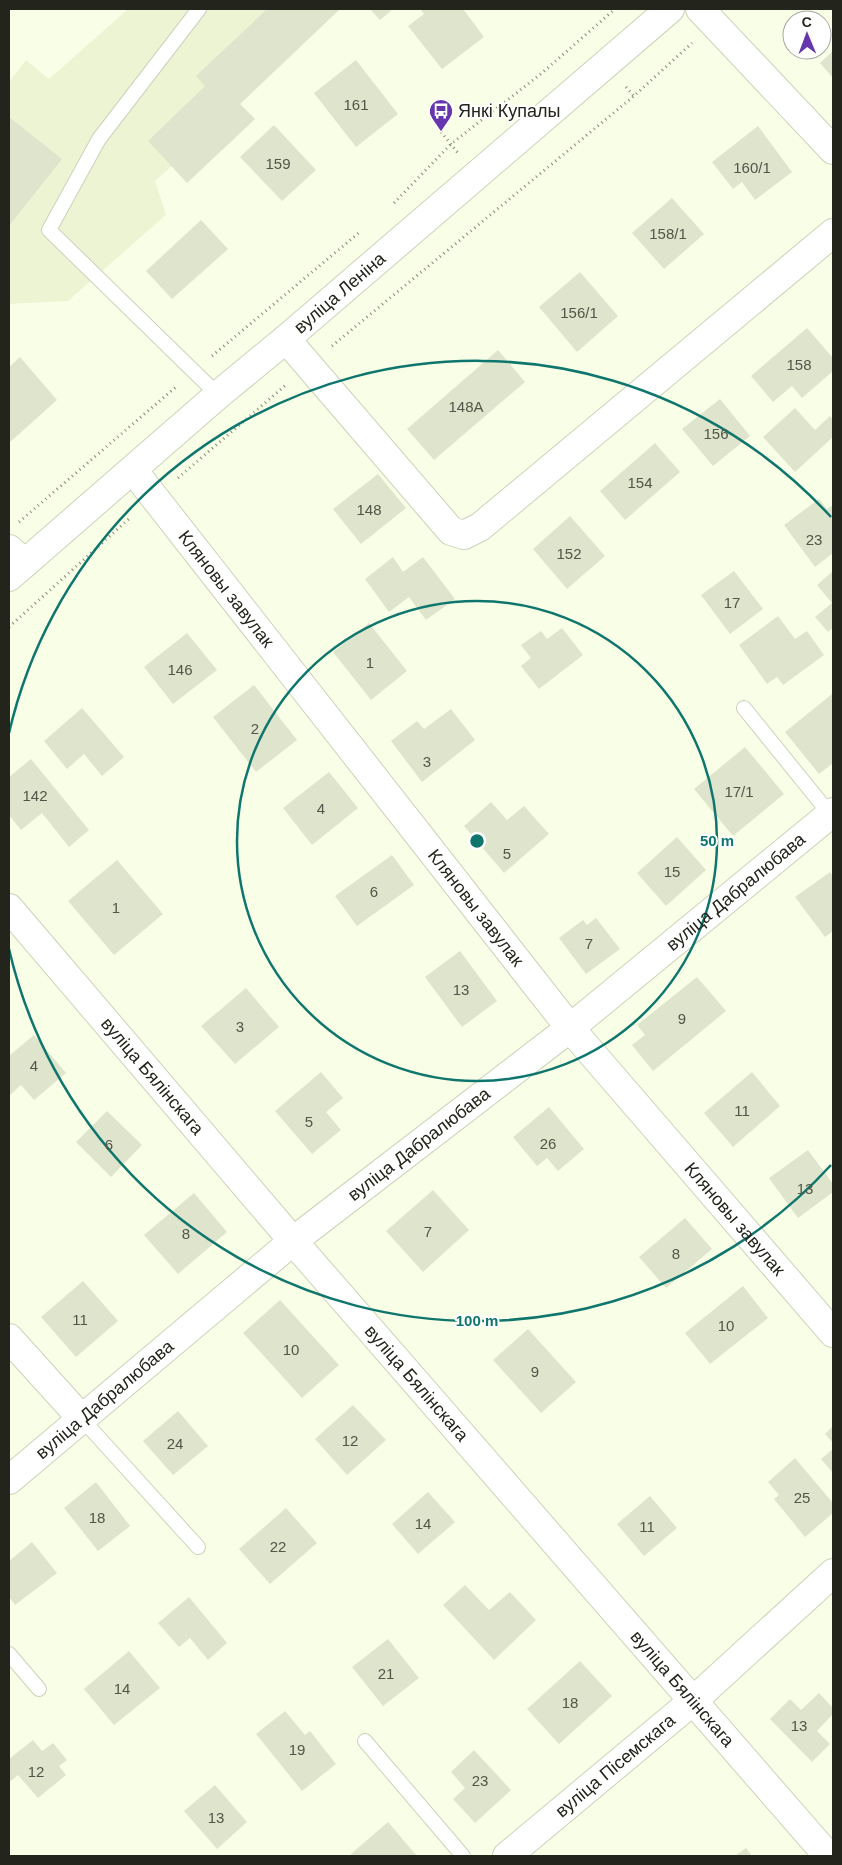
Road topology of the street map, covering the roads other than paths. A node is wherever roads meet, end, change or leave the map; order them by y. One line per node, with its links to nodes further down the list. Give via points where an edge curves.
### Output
1 (199, 9): 7 (lane, via 99,140 49,230)
2 (670, 9): 6 (street, вуліца Леніна)
3 (700, 9): 4 (street)
4 (833, 150)
5 (833, 233): 6 (street, via 480,527 464,535 451,531)
6 (286, 339): 7 (street, вуліца Леніна)
7 (218, 395): 8 (street, вуліца Леніна)
8 (133, 470): 9 (street, вуліца Леніна); 13 (street, Кляновы завулак)
9 (15, 553)
10 (744, 708): 11 (lane)
11 (832, 815): 13 (street, вуліца Дабралюбава)
12 (9, 908): 14 (street, вуліца Бялінскага)
13 (570, 1028): 14 (street, вуліца Дабралюбава); 15 (street, Кляновы завулак)
14 (294, 1240): 17 (street, вуліца Дабралюбава); 23 (street, вуліца Бялінскага)
15 (833, 1333)
16 (9, 1338): 17 (street)
17 (82, 1419): 18 (street, вуліца Дабралюбава); 19 (lane)
18 (9, 1480)
19 (198, 1547)
20 (833, 1573): 23 (street, вуліца Пісемскага)
21 (9, 1654): 22 (lane)
22 (39, 1689)
23 (694, 1700): 26 (street, вуліца Пісемскага); 27 (street, вуліца Бялінскага)
24 (364, 1741): 25 (lane)
25 (463, 1856)
26 (507, 1856)
27 (828, 1856)

